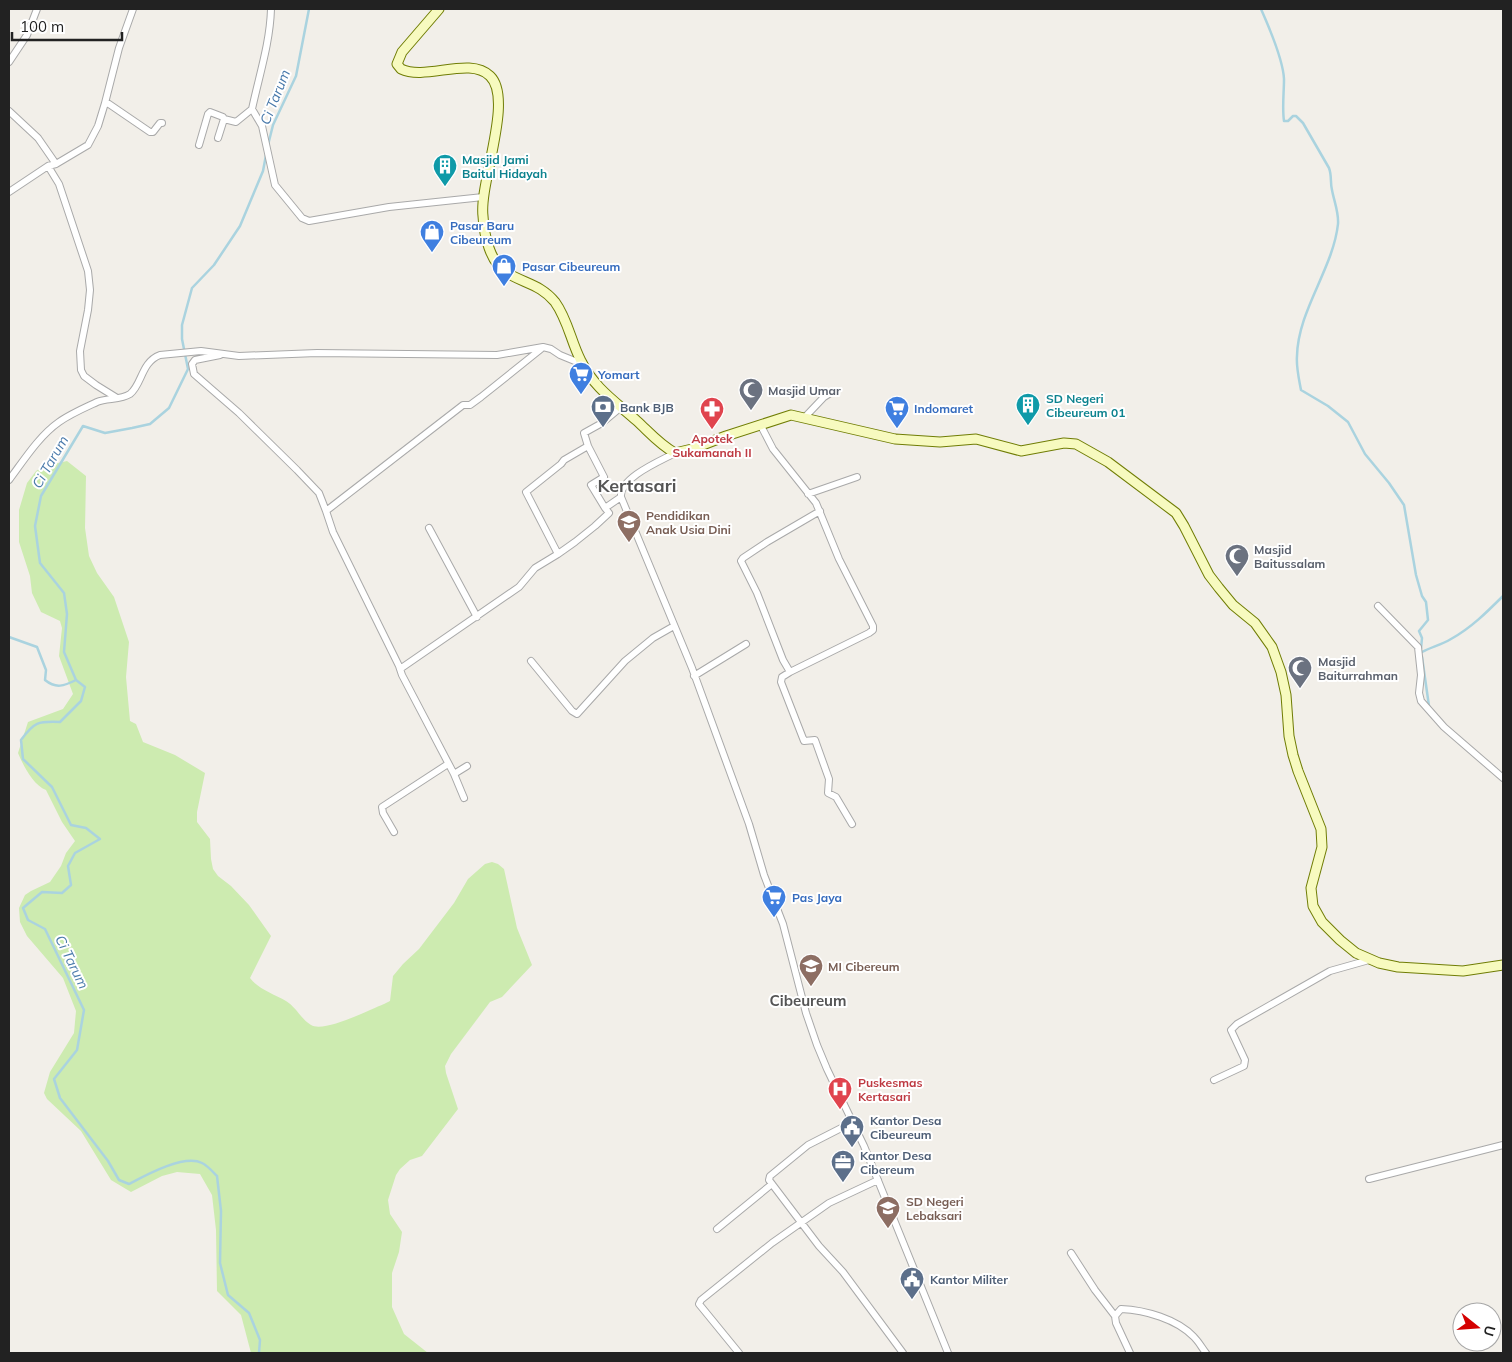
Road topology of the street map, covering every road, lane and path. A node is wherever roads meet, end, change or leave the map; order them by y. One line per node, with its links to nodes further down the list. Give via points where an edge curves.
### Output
1 (37, 9): 5 (street, via 27,36)
2 (133, 9): 6 (street)
3 (271, 9): 7 (street, via 264,61)
4 (439, 9): 16 (main road, via 402,52 397,64 401,70 415,73 477,70 496,83 496,130)
5 (9, 62)
6 (105, 103): 10 (street, via 150,132); 13 (street, via 88,144)
7 (252, 109): 9 (street, via 236,122); 16 (street, via 262,126 275,185 308,221 389,207)
8 (9, 111): 13 (street, via 38,138)
9 (224, 119): 11 (street); 12 (street, via 210,112)
10 (162, 123)
11 (218, 138)
12 (199, 144)
13 (56, 164): 14 (street)
14 (48, 166): 15 (street); 21 (street, via 59,184 88,271 90,290 79,357 81,370 96,386)
15 (9, 192)
16 (483, 197): 19 (main road, via 482,215 488,244 499,266 542,289 556,304)
17 (543, 347): 18 (street, via 497,355); 19 (street); 32 (street, via 481,397 470,405 464,404)
18 (223, 354): 21 (street, via 201,351 155,357 132,392); 32 (street, via 195,360 192,364 194,374 298,470 319,493)
19 (582, 364): 22 (main road, via 596,385)
20 (832, 392): 23 (street)
21 (117, 398): 28 (street, via 100,401 59,422)
22 (620, 408): 25 (street, via 584,432); 26 (main road)
23 (805, 417): 24 (main road, via 791,415); 51 (main road, via 895,440 940,442 976,439 1021,451 1064,443 1076,444 1108,462 1176,513 1214,582 1233,606 1255,623 1277,658 1286,695 1293,755 1322,834 1321,854 1311,888 1313,906 1322,922 1340,940)
24 (760, 424): 26 (main road); 29 (street, via 773,449)
25 (588, 446): 31 (street, via 604,478 591,485); 35 (street, via 564,460 526,492)
26 (675, 452): 30 (street, via 630,479 622,488)
27 (856, 477): 29 (street)
28 (9, 480)
29 (808, 494): 33 (street)
30 (621, 497): 31 (street); 38 (street)
31 (605, 508): 35 (street, via 608,515)
32 (326, 511): 41 (street, via 333,532)
33 (820, 512): 42 (street, via 767,542 741,562); 42 (street, via 873,630)
34 (429, 528): 37 (street)
35 (558, 554): 37 (street, via 535,568 519,587)
36 (1378, 606): 47 (street, via 1418,647 1421,701 1444,727)
37 (477, 617): 41 (street)
38 (674, 626): 40 (street, via 626,661 577,714); 43 (street)
39 (746, 644): 43 (street)
40 (531, 661)
41 (400, 669): 44 (street)
42 (790, 672): 49 (street, via 782,677 781,682 804,741 815,740 830,780 828,793 836,797)
43 (694, 676): 54 (street, via 783,924 817,1045)
44 (448, 764): 46 (street); 50 (street, via 382,807)
45 (467, 766): 46 (street)
46 (454, 774): 48 (street)
47 (1503, 778)
48 (464, 798)
49 (852, 824)
50 (394, 832)
51 (1369, 960): 52 (main road, via 1433,970 1463,971); 53 (street, via 1330,971 1236,1024 1231,1030 1245,1060 1244,1066)
52 (1503, 965)
53 (1214, 1080)
54 (853, 1122): 57 (street); 58 (street, via 808,1145 770,1176)
55 (1503, 1145): 56 (street)
56 (1369, 1179)
57 (878, 1180): 59 (street, via 838,1198); 65 (street)
58 (772, 1184): 59 (street); 60 (street)
59 (803, 1223): 63 (street, via 772,1243 699,1304); 64 (street)
60 (717, 1229)
61 (1071, 1253): 62 (street)
62 (1115, 1316): 66 (street); 67 (street, via 1121,1310 1135,1310 1161,1318 1184,1329)
63 (739, 1353)
64 (904, 1353)
65 (948, 1353)
66 (1130, 1353)
67 (1206, 1353)

